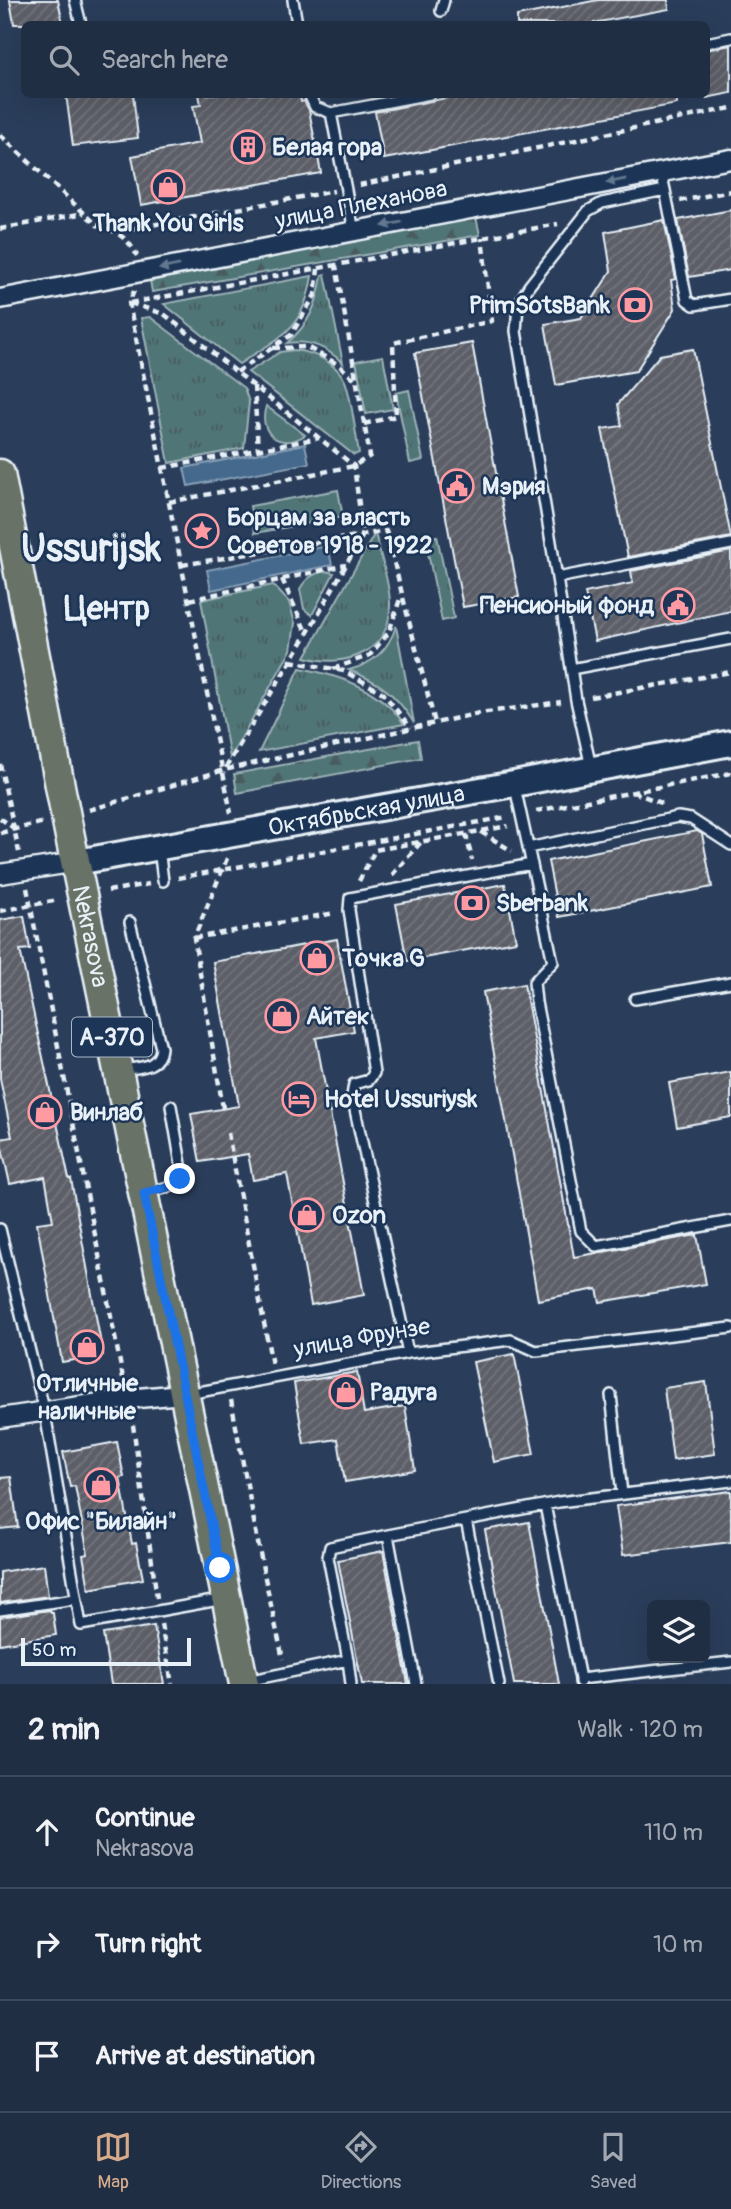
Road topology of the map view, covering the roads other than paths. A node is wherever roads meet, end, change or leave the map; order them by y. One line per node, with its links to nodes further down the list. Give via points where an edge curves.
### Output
1 (75, 0): 5 (lane)
2 (293, 0): 6 (lane)
3 (444, 0): 4 (lane)
4 (441, 11)
5 (80, 21)
6 (296, 21)
7 (731, 38): 8 (lane)
8 (710, 42)
9 (311, 98): 11 (lane, via 314,107)
10 (409, 98): 11 (lane)
11 (331, 113): 14 (lane)
12 (731, 159): 13 (street, улица Плеханова)
13 (663, 181): 14 (street, улица Плеханова, one-way to 14); 16 (lane, via 687,300 694,304); 19 (lane, via 589,211 519,305 516,331)
14 (354, 231): 15 (street, улица Плеханова, one-way to 15)
15 (0, 299)
16 (731, 299)
17 (0, 474): 28 (main road, Nekrasova / А-370)
18 (731, 544): 19 (lane)
19 (557, 578): 21 (lane)
20 (731, 639): 21 (lane)
21 (571, 669): 23 (lane)
22 (731, 743): 23 (street, Октябрьская улица)
23 (592, 769): 24 (street, Октябрьская улица)
24 (514, 784): 26 (street, Октябрьская улица); 27 (lane)
25 (731, 845): 27 (lane, via 691,819 678,817)
26 (159, 847): 28 (street, Октябрьская улица); 31 (lane)
27 (528, 848): 29 (lane)
28 (76, 862): 30 (street, Октябрьская улица); 35 (main road, Nekrasova / А-370)
29 (532, 864): 38 (lane, via 553,962 534,982 536,1002 581,1231 596,1246); 41 (lane, via 350,898 374,1073 369,1080 354,1084 352,1096)
30 (0, 874)
31 (163, 881)
32 (130, 922): 35 (lane, via 162,1048 154,1064)
33 (731, 982): 34 (lane)
34 (635, 999)
35 (119, 1070): 37 (main road, Nekrasova / А-370)
36 (171, 1107): 37 (lane, via 180,1179)
37 (144, 1193): 42 (main road, Nekrasova / А-370)
38 (731, 1221)
39 (0, 1228): 44 (lane)
40 (731, 1328): 41 (lane, улица Фрунзе, via 536,1351 511,1340)
41 (408, 1353): 42 (lane, улица Фрунзе)
42 (183, 1394): 44 (street, улица Фрунзе); 52 (main road, Nekrasova / А-370)
43 (611, 1395): 47 (lane)
44 (45, 1412): 45 (street, улица Фрунзе); 51 (lane)
45 (0, 1418)
46 (731, 1481): 47 (lane)
47 (622, 1494): 48 (lane)
48 (545, 1505): 49 (lane); 56 (lane)
49 (466, 1520): 50 (lane); 60 (lane)
50 (387, 1535): 54 (lane, via 330,1547 328,1557); 59 (lane)
51 (75, 1599): 52 (lane, via 81,1625); 53 (lane)
52 (227, 1599): 57 (main road, Nekrasova / А-370)
53 (0, 1610)
54 (348, 1660): 57 (lane); 58 (lane)
55 (731, 1662): 56 (lane)
56 (580, 1681)
57 (244, 1683)
58 (351, 1684)
59 (416, 1684)
60 (499, 1684)

